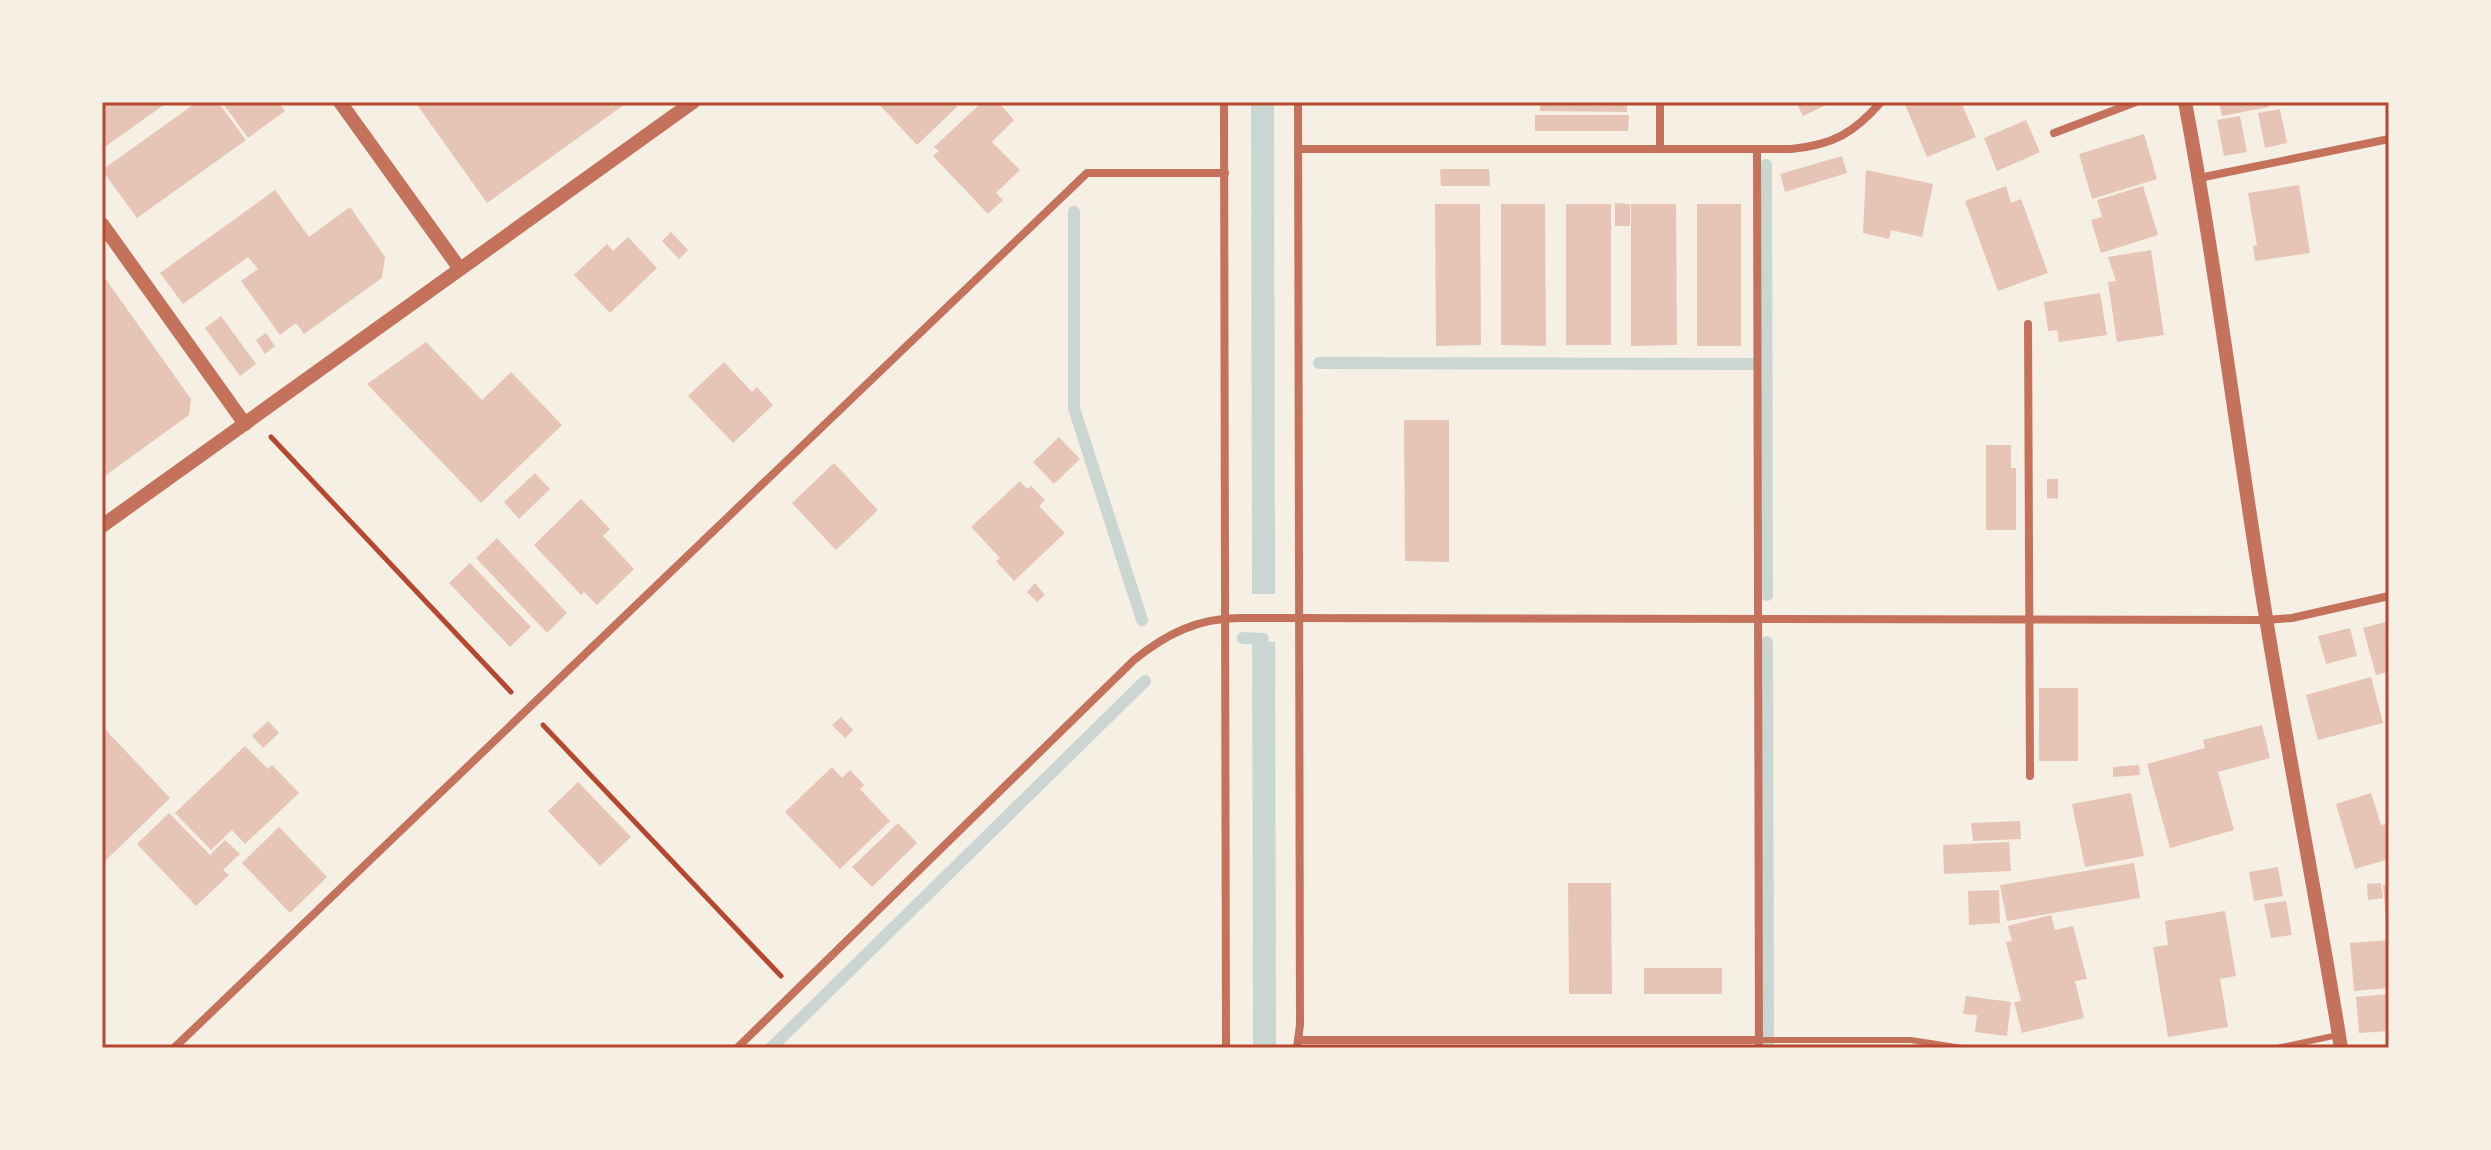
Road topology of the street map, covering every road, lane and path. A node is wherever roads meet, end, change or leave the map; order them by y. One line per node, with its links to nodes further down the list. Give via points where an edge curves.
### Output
1 (340, 102): 17 (street)
2 (693, 102): 17 (street)
3 (1224, 102): 14 (street)
4 (1298, 102): 11 (street)
5 (1660, 102): 12 (street)
6 (1881, 102): 13 (street, via 1842,137 1817,146)
7 (2136, 102): 9 (street)
8 (2185, 102): 15 (street)
9 (2054, 133)
10 (2389, 139): 15 (street)
11 (1298, 149): 12 (street); 23 (street)
12 (1660, 149): 13 (street)
13 (1757, 149): 24 (street)
14 (1225, 173): 22 (street); 31 (street, via 1087,173)
15 (2199, 178): 26 (street)
16 (102, 224): 19 (street)
17 (460, 269): 19 (street)
18 (2028, 324): 25 (street)
19 (245, 424): 20 (street)
20 (102, 526)
21 (2389, 596): 26 (street)
22 (1226, 618): 23 (street); 32 (street, via 1176,631 1134,660); 33 (street)
23 (1299, 618): 24 (street); 29 (street)
24 (1758, 618): 25 (street); 30 (street)
25 (2029, 618): 26 (street); 27 (street)
26 (2266, 620): 28 (street)
27 (2030, 776)
28 (2340, 1041): 35 (lane)
29 (1298, 1044): 30 (street)
30 (1759, 1044): 34 (lane, via 1911,1040)
31 (174, 1048)
32 (737, 1048)
33 (1226, 1048)
34 (1962, 1048)
35 (2277, 1048)

